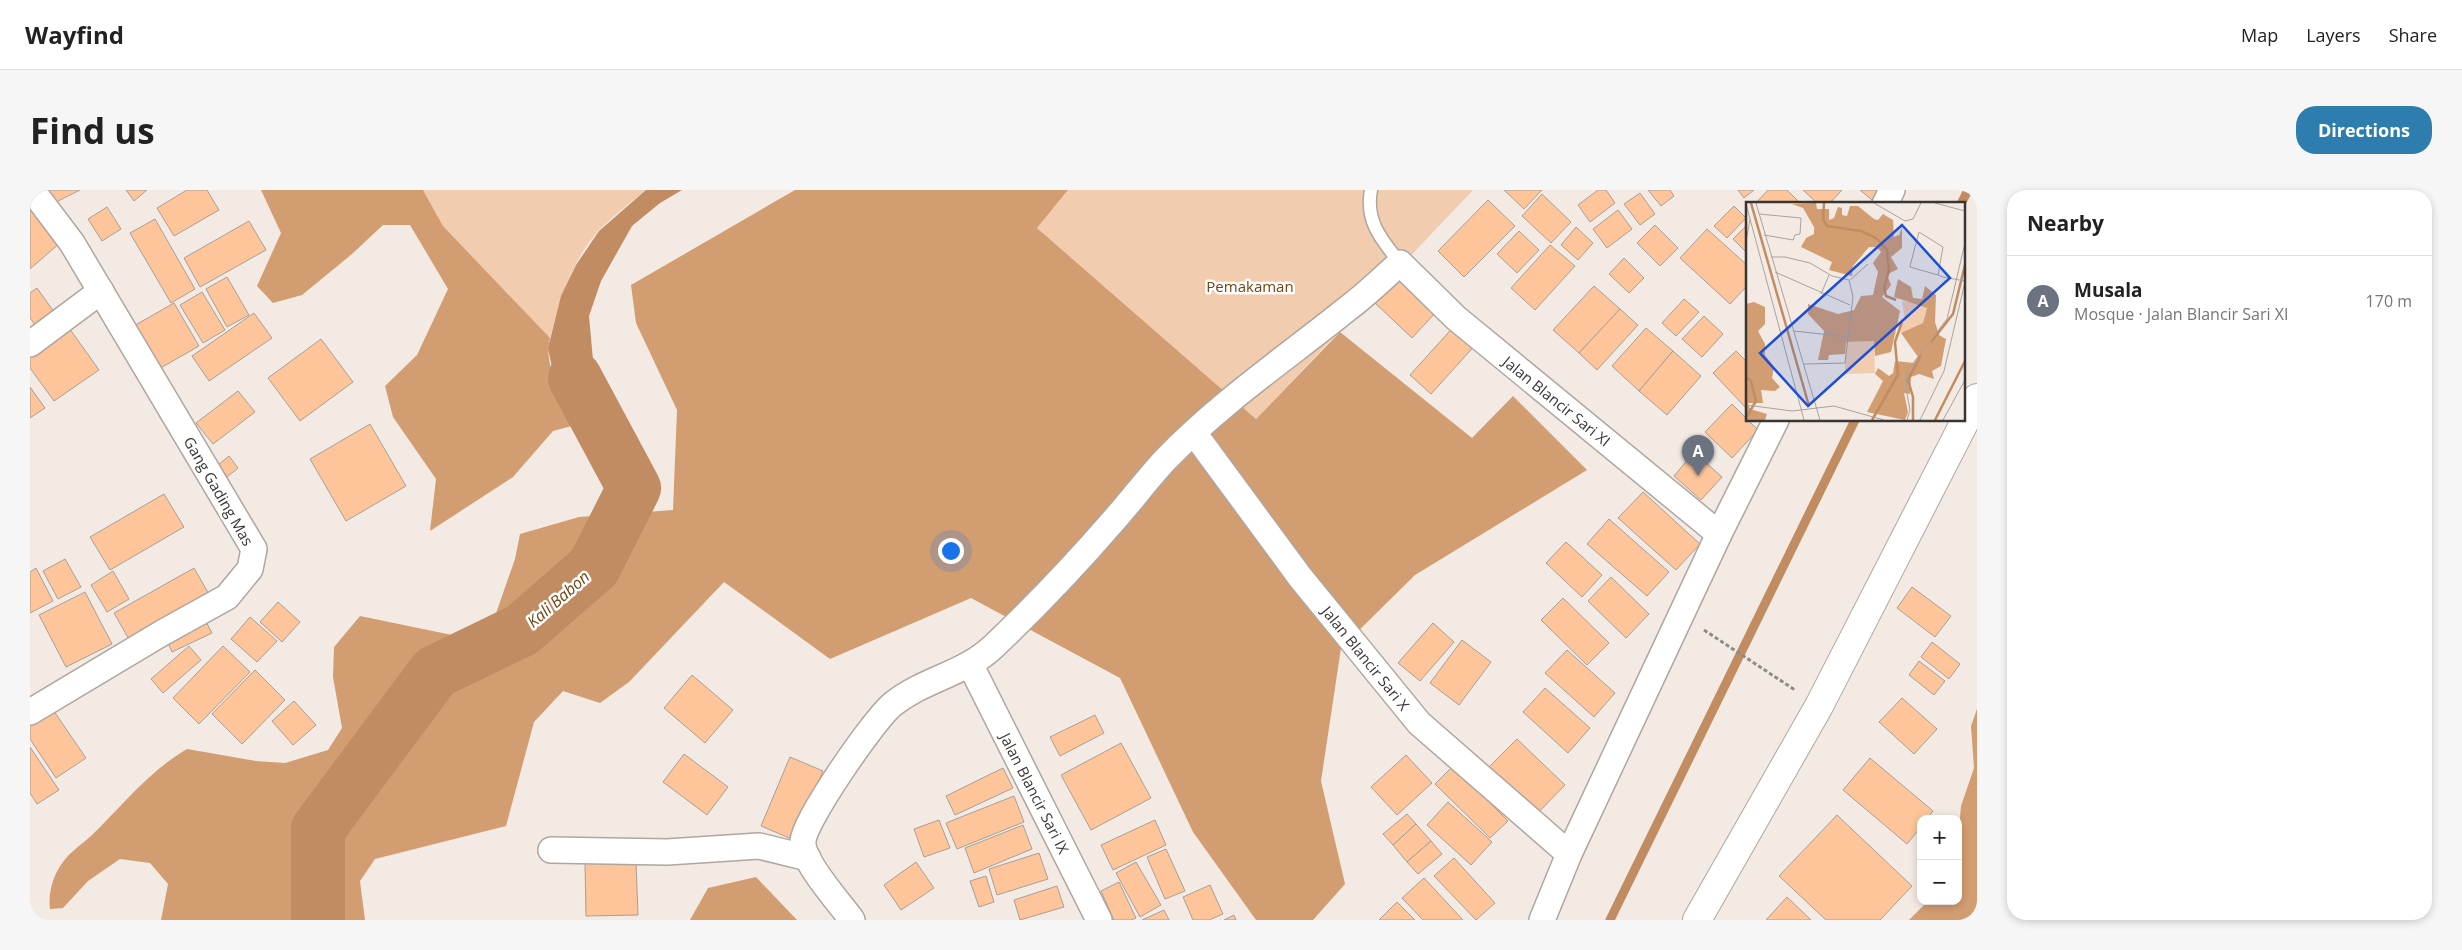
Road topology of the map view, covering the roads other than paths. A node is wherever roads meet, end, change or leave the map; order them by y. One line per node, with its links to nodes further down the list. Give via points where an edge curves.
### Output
1 (32, 190): 6 (street, Gang Gading Mas, via 72,243)
2 (1371, 190): 5 (lane, via 1370,212 1377,234)
3 (1892, 190): 4 (street)
4 (1886, 202)
5 (1400, 263): 10 (street); 11 (street, Jalan Blancir Sari XI, via 1456,318)
6 (101, 291): 7 (street); 13 (street, Gang Gading Mas, via 249,540 254,554 247,574 227,597 162,632)
7 (30, 344)
8 (1977, 398): 20 (street, via 1819,706)
9 (1776, 421): 11 (street)
10 (1194, 433): 12 (street, via 1034,607); 15 (street, Jalan Blancir Sari X, via 1300,576 1419,723)
11 (1719, 534): 15 (street)
12 (970, 666): 16 (street, via 912,691 891,705 856,750 810,821 803,841); 18 (street, Jalan Blancir Sari IX)
13 (30, 712)
14 (551, 850): 16 (street, via 667,852 759,846)
15 (1569, 854): 19 (street)
16 (808, 858): 17 (street)
17 (852, 920)
18 (1099, 920)
19 (1542, 920)
20 (1697, 920)

